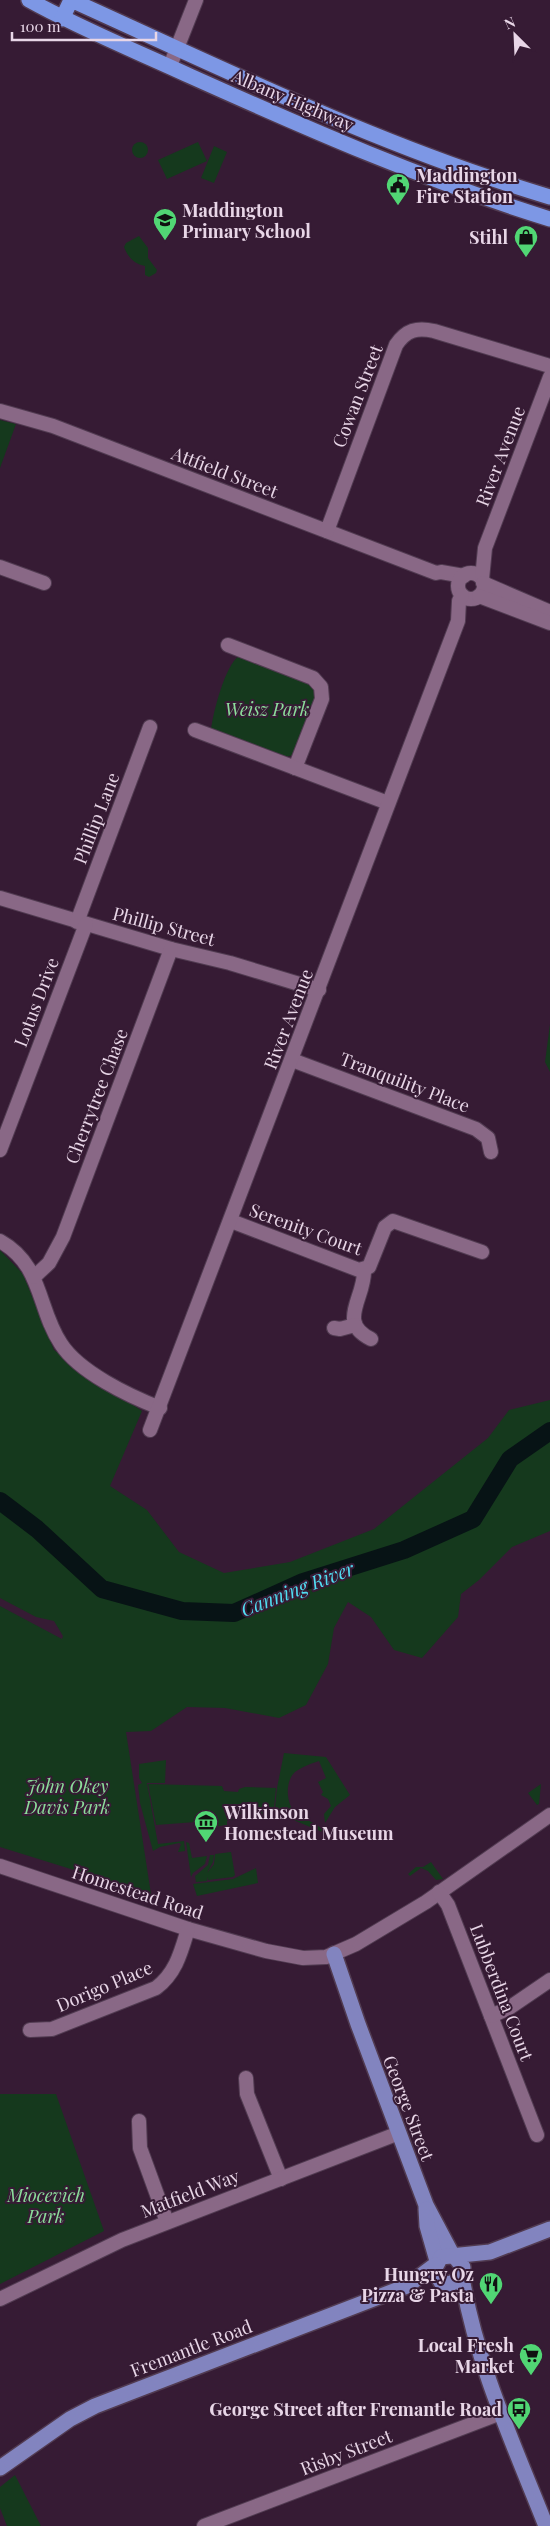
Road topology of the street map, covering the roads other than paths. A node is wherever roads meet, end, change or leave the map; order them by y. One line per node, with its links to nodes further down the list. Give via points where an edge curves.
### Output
1 (29, 0): 4 (highway, Albany Highway)
2 (71, 0): 4 (highway); 5 (highway, Albany Highway)
3 (196, 0): 5 (street)
4 (62, 19): 6 (highway, Albany Highway)
5 (177, 48): 6 (street); 7 (highway, Albany Highway)
6 (170, 66): 8 (highway, Albany Highway)
7 (397, 143): 8 (highway); 9 (highway, Albany Highway, via 480,175)
8 (390, 162): 10 (highway, Albany Highway, via 475,195)
9 (550, 197)
10 (550, 218)
11 (550, 366): 14 (street, Cowan Street, via 434,331 417,329 408,332 396,345)
12 (550, 376): 15 (street, River Avenue)
13 (0, 411): 14 (street, Attfield Street, via 53,426)
14 (326, 531): 17 (street, Attfield Street)
15 (485, 548): 18 (street, River Avenue); 20 (street, River Avenue)
16 (0, 567): 19 (street)
17 (436, 573): 18 (street, Attfield Street); 20 (street, Attfield Street, via 438,578)
18 (466, 575): 20 (street, River Avenue, via 460,581); 20 (street, Attfield Street, via 476,575)
19 (44, 583)
20 (473, 591): 21 (street, Attfield Street); 22 (street, Attfield Street); 27 (street, River Avenue, via 462,619 458,621)
21 (550, 612)
22 (550, 623)
23 (228, 645): 26 (street, via 313,678 321,687 322,699)
24 (150, 727): 29 (street, Phillip Lane)
25 (195, 730): 26 (street)
26 (295, 768): 27 (street)
27 (388, 803): 31 (street, River Avenue)
28 (0, 898): 29 (street, Phillip Street)
29 (82, 923): 30 (street, Phillip Street); 33 (street, Lotus Drive)
30 (171, 949): 31 (street, Phillip Street); 39 (street, Cherrytree Chase, via 64,1237 53,1254)
31 (319, 990): 32 (street, River Avenue)
32 (292, 1060): 34 (street, Tranquility Place, via 476,1129 488,1138); 35 (street, River Avenue)
33 (0, 1150)
34 (490, 1152)
35 (231, 1222): 38 (street, Serenity Court, via 359,1270); 43 (street, River Avenue)
36 (0, 1241): 39 (street, via 11,1248)
37 (482, 1252): 38 (street, Serenity Court, via 393,1220 385,1227 372,1263)
38 (364, 1269): 40 (street, via 364,1283 353,1314)
39 (32, 1272): 43 (street, via 52,1329 66,1352 116,1390)
40 (355, 1325): 41 (street); 42 (street, via 363,1336)
41 (334, 1328)
42 (371, 1339)
43 (160, 1408): 44 (street, River Avenue)
44 (150, 1430)
45 (550, 1815): 47 (street, Homestead Road)
46 (0, 1866): 48 (street, Homestead Road)
47 (440, 1892): 49 (street, Homestead Road); 51 (street, Lubberdina Court)
48 (188, 1929): 49 (street, Homestead Road, via 266,1951 287,1963 303,1966); 52 (street, Dorigo Place, via 176,1966 156,1988 52,2029)
49 (332, 1960): 55 (main road, George Street)
50 (550, 1980): 51 (street, via 509,2008)
51 (491, 2016): 56 (street, Lubberdina Court)
52 (30, 2030)
53 (246, 2078): 57 (street, via 248,2094)
54 (139, 2121): 59 (street, via 140,2148)
55 (399, 2133): 57 (street, Matfield Way); 58 (main road, George Street)
56 (537, 2135)
57 (280, 2179): 59 (street, Matfield Way)
58 (426, 2205): 62 (main road, George Street); 63 (main road, George Street, via 427,2226)
59 (167, 2222): 67 (street, Matfield Way, via 108,2246)
60 (550, 2229): 61 (main road)
61 (490, 2252): 62 (main road); 64 (main road)
62 (454, 2256): 63 (main road, via 446,2256); 64 (main road, via 462,2263)
63 (436, 2263): 65 (main road, via 435,2274); 66 (main road, Fremantle Road)
64 (462, 2274): 65 (main road, via 455,2283); 68 (main road)
65 (444, 2283): 66 (main road, Fremantle Road); 68 (main road, via 458,2303)
66 (407, 2286): 70 (main road, Fremantle Road, via 95,2406 70,2419)
67 (0, 2299)
68 (477, 2344): 69 (main road)
69 (501, 2413): 71 (street, Risby Street); 72 (main road)
70 (0, 2468)
71 (204, 2526)
72 (546, 2526)

